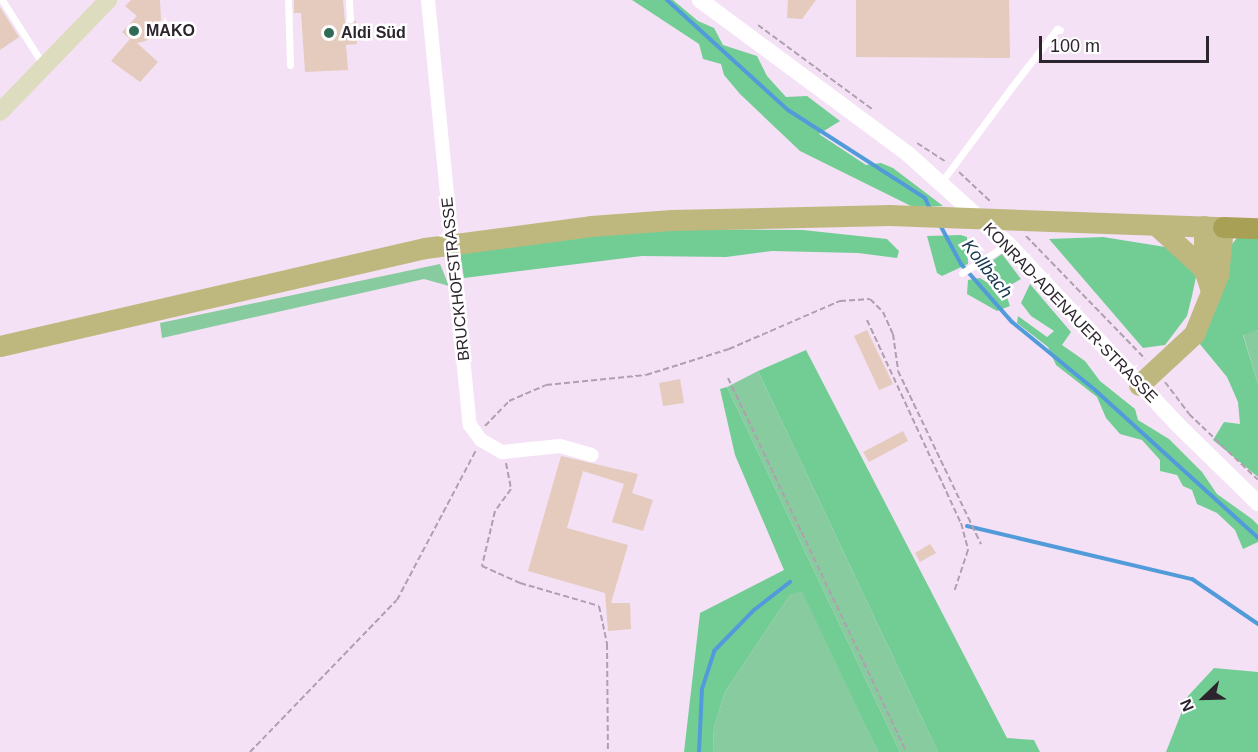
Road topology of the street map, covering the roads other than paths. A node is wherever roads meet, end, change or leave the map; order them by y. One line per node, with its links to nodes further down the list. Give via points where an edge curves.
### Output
1 (2, 0): 11 (lane)
2 (108, 0): 11 (main road)
3 (288, 0): 10 (lane)
4 (349, 0): 8 (lane)
5 (428, 0): 24 (street, BRUCKHOFSTRASSE, via 470,425 481,440 502,452 560,446)
6 (700, 0): 12 (street, KONRAD-ADENAUER-STRASSE, via 801,77)
7 (713, 0): 12 (street, KONRAD-ADENAUER-STRASSE, via 780,47)
8 (351, 19)
9 (1060, 30): 14 (lane, via 1011,88)
10 (290, 65)
11 (44, 66): 13 (main road)
12 (819, 85): 14 (street, KONRAD-ADENAUER-STRASSE)
13 (0, 112)
14 (940, 184): 18 (street, KONRAD-ADENAUER-STRASSE)
15 (1157, 226): 16 (main road); 19 (main road); 22 (main road, via 889,215 672,220 473,240)
16 (1214, 226): 17 (highway); 19 (main road); 21 (main road, via 1218,275)
17 (1258, 228)
18 (1008, 244): 20 (lane); 23 (street, KONRAD-ADENAUER-STRASSE)
19 (1204, 269): 21 (main road)
20 (962, 273)
21 (1212, 291): 23 (main road, via 1194,334)
22 (0, 346)
23 (1139, 385): 25 (street, KONRAD-ADENAUER-STRASSE)
24 (592, 454)
25 (1258, 503)

